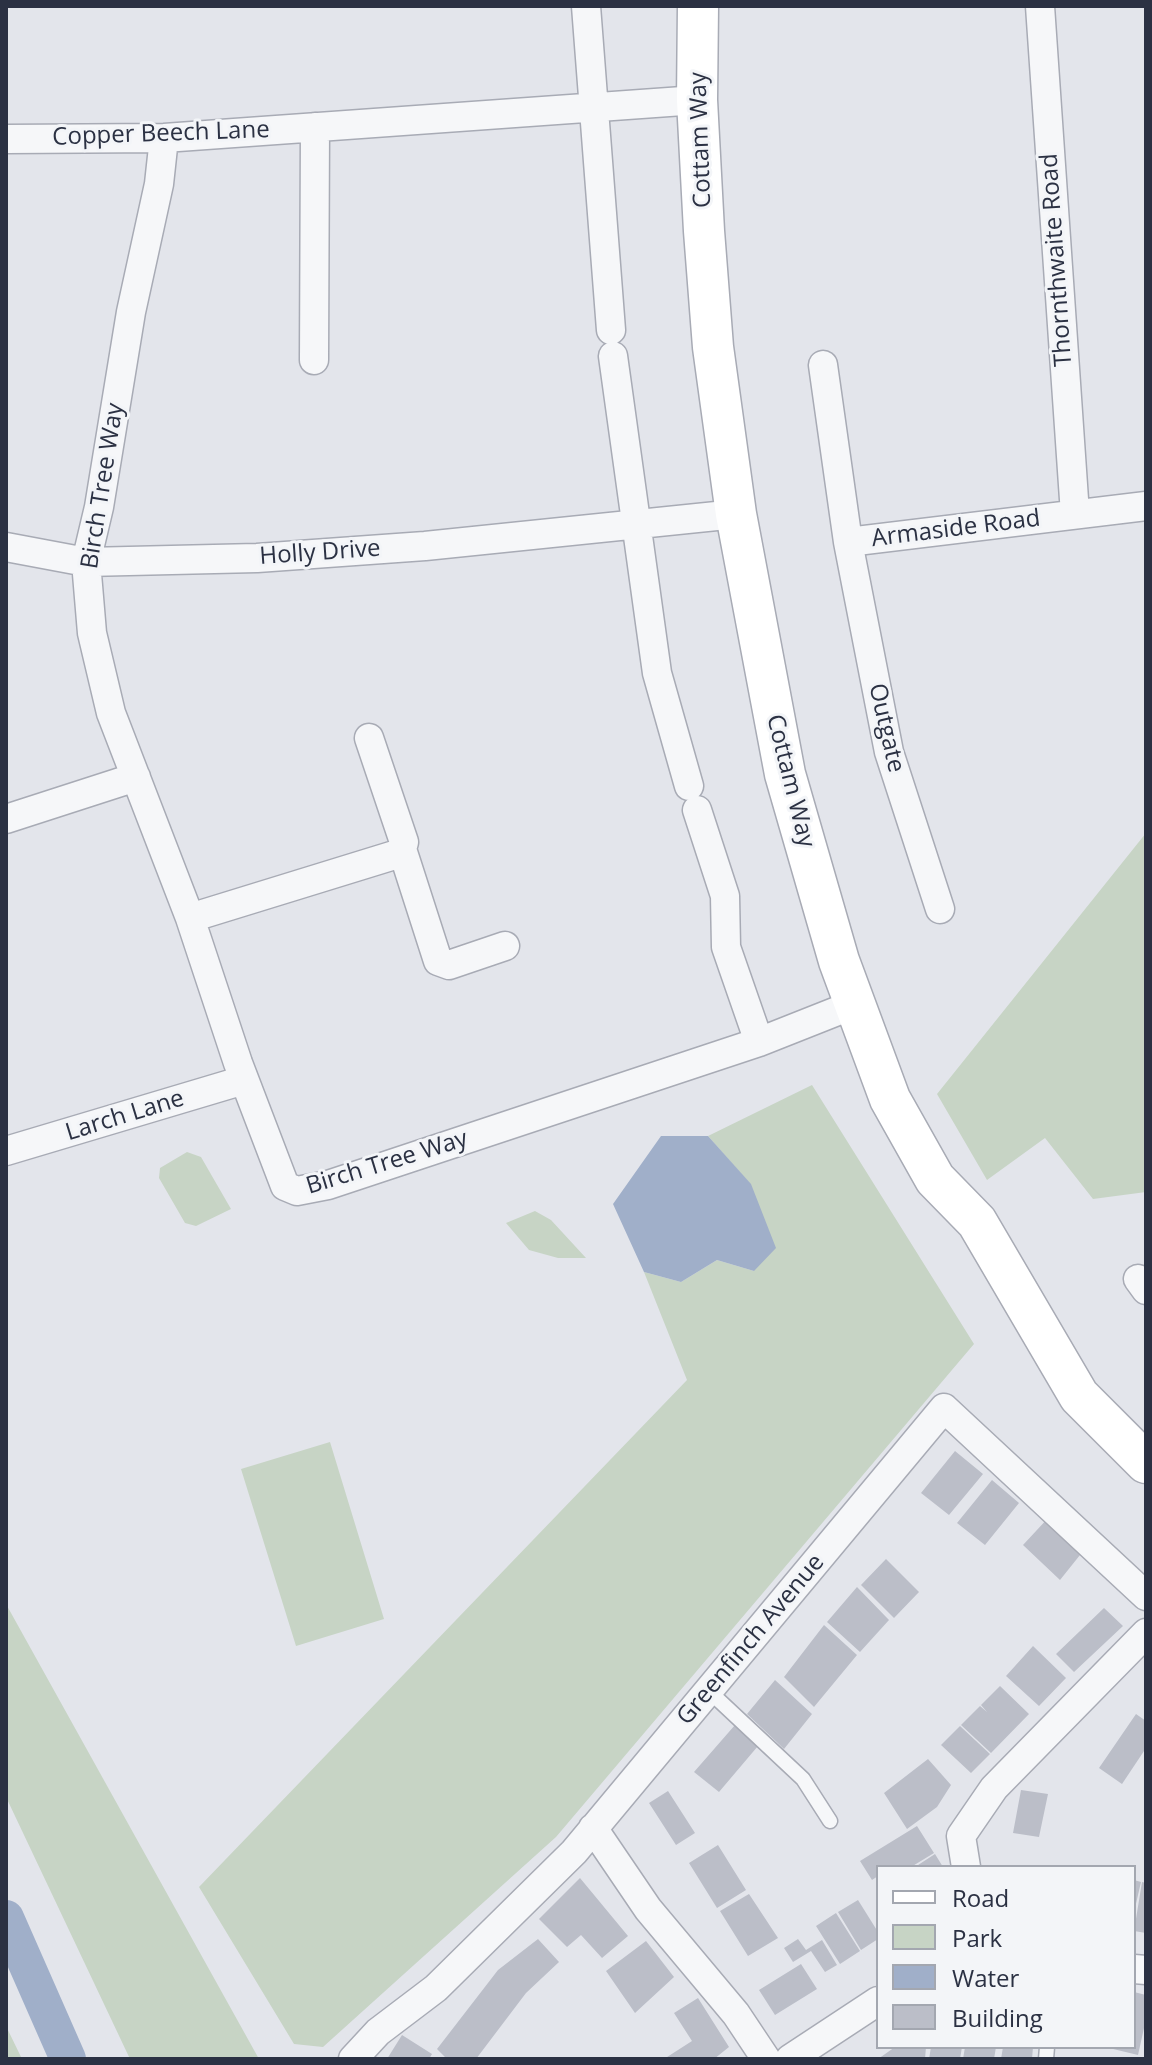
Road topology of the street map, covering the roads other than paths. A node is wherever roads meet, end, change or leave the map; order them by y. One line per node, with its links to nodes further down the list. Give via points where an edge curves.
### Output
1 (586, 6): 5 (street)
2 (698, 6): 4 (main road, Cottam Way)
3 (1040, 6): 13 (street, Thornthwaite Road)
4 (697, 100): 5 (street, Copper Beech Lane); 12 (main road, Cottam Way, via 713,347)
5 (595, 107): 6 (street, Copper Beech Lane); 14 (street, via 612,343)
6 (315, 127): 7 (street, Copper Beech Lane); 9 (street)
7 (164, 138): 8 (street, Copper Beech Lane); 17 (street, Birch Tree Way)
8 (6, 139)
9 (314, 360)
10 (823, 365): 15 (street, Armaside Road)
11 (1146, 506): 13 (street, Armaside Road)
12 (736, 514): 14 (street, Holly Drive); 25 (main road, Cottam Way, via 785,774)
13 (1075, 514): 15 (street, Armaside Road)
14 (635, 525): 17 (street, Holly Drive, via 272,557); 26 (street, via 657,673 725,896 726,947)
15 (848, 542): 22 (street, Outgate, via 889,752)
16 (6, 547): 17 (street, Holly Drive)
17 (86, 562): 19 (street, Birch Tree Way, via 92,633 111,713)
18 (369, 738): 21 (street)
19 (136, 777): 20 (street); 23 (street, Birch Tree Way)
20 (6, 819)
21 (402, 849): 23 (street); 24 (street, via 438,961 449,965)
22 (940, 909)
23 (190, 918): 27 (street, Birch Tree Way)
24 (505, 946)
25 (855, 1004): 26 (street, Birch Tree Way); 29 (main road, Cottam Way, via 890,1099 935,1179 977,1222 1079,1396)
26 (759, 1042): 27 (street, Birch Tree Way, via 297,1191 285,1186)
27 (244, 1080): 28 (street, Larch Lane)
28 (6, 1151)
29 (1146, 1463)
30 (1146, 1596): 32 (street, Greenfinch Avenue, via 944,1408)
31 (1146, 1633): 35 (street, via 994,1788 961,1836)
32 (709, 1691): 33 (lane, via 803,1779); 34 (street, Greenfinch Avenue)
33 (830, 1821)
34 (593, 1828): 37 (street, Greenfinch Avenue, via 436,1988 378,2032); 38 (street, via 648,1909 736,2014)
35 (966, 1865)
36 (876, 2002): 39 (street)
37 (353, 2059)
38 (766, 2059)
39 (790, 2059)

